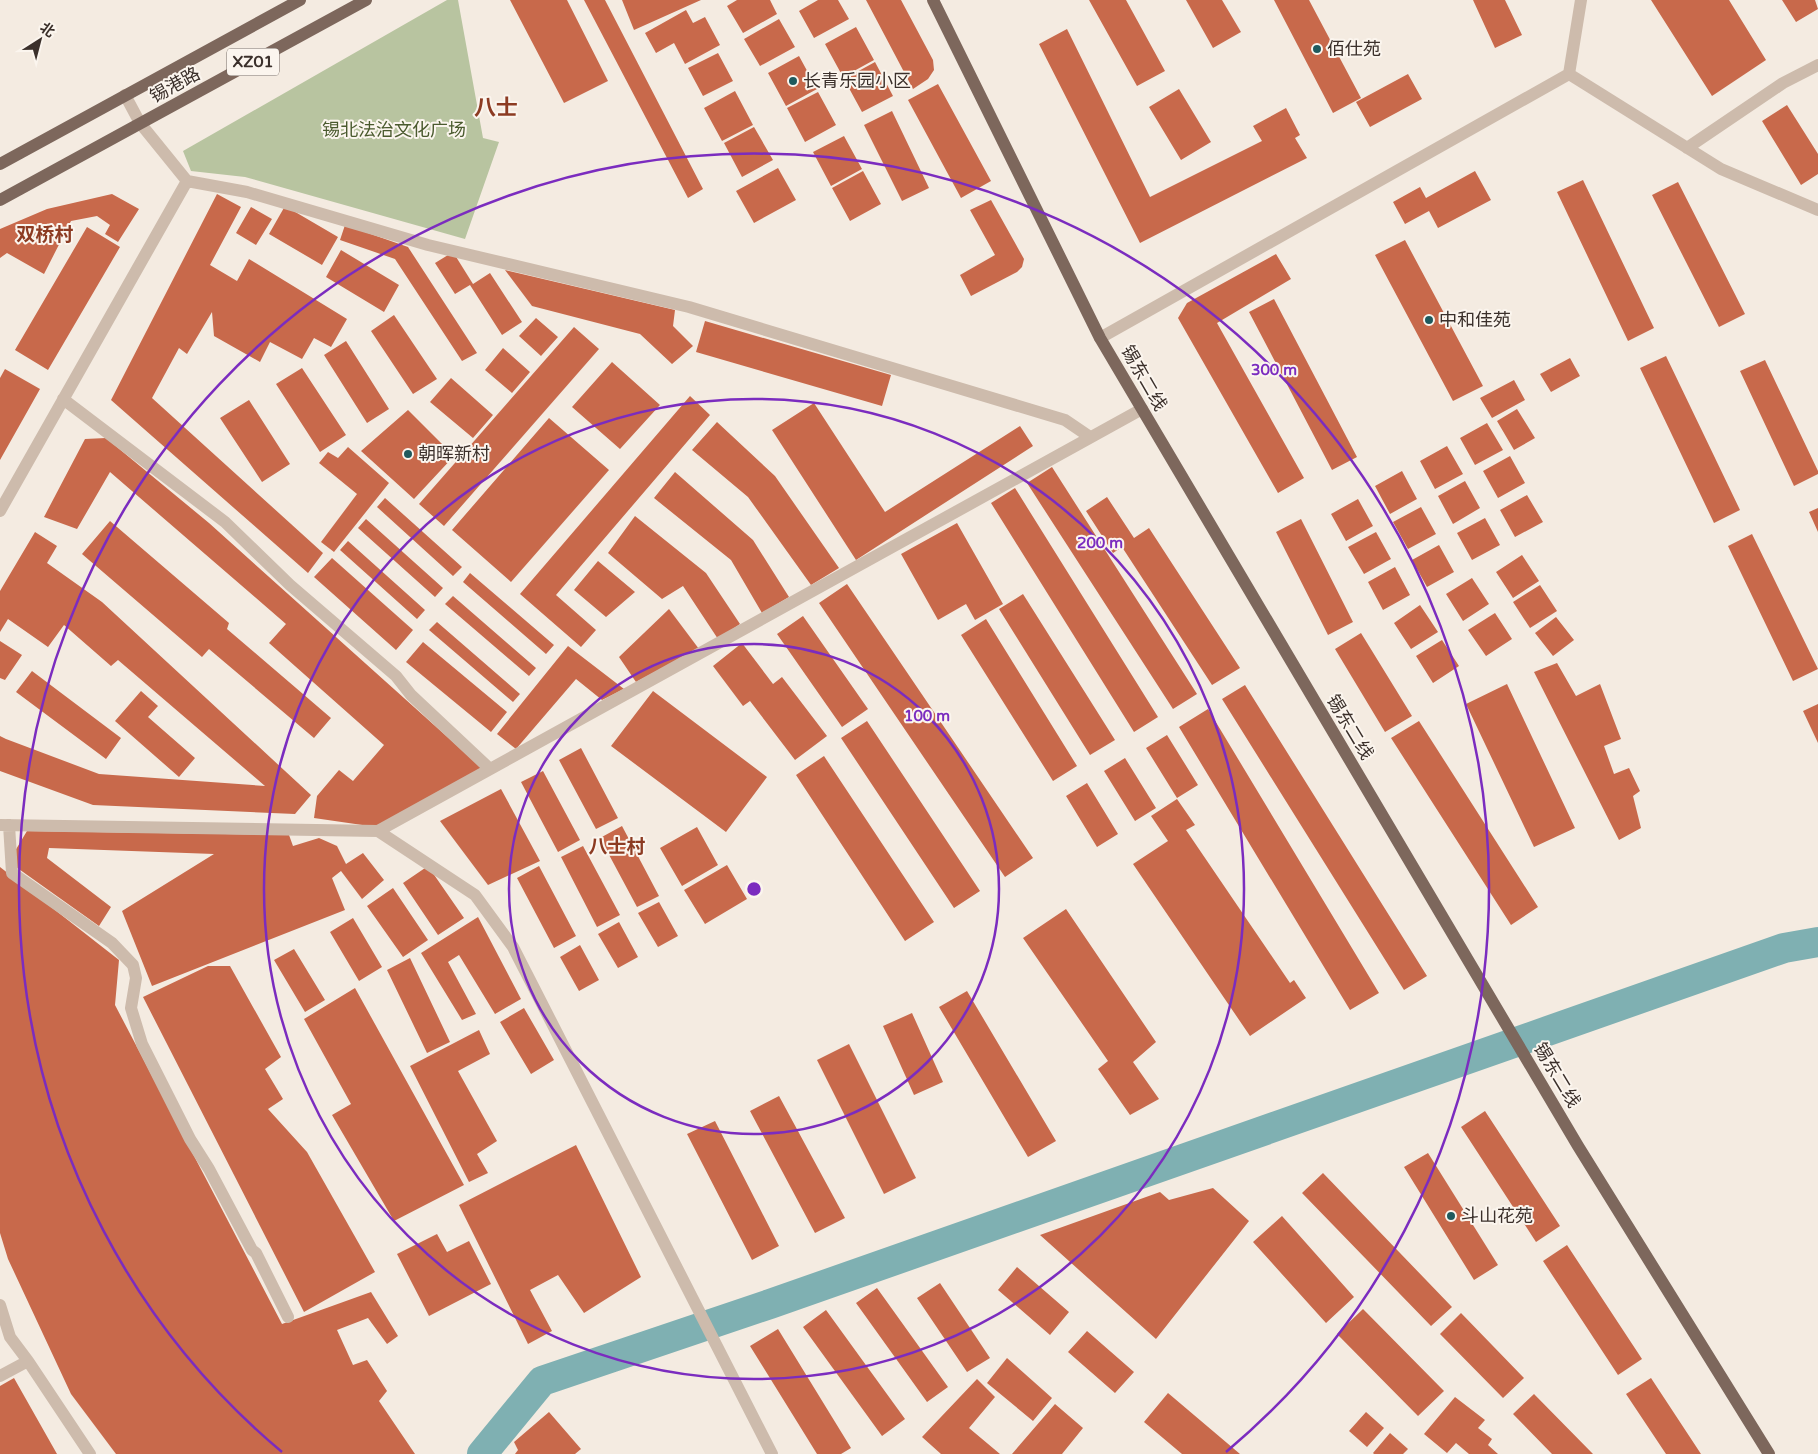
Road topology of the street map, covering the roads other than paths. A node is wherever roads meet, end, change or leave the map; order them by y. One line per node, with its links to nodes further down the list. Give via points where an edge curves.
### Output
1 (300, 0): 7 (main road, 锡港路 / XZ01)
2 (366, 0): 8 (main road, 锡港路 / XZ01)
3 (933, 0): 14 (main road, 锡东二线)
4 (1581, 0): 6 (street)
5 (1818, 65): 9 (street, via 1783,83)
6 (1569, 74): 9 (street); 14 (street)
7 (125, 96): 8 (street); 10 (main road, 锡港路 / XZ01)
8 (140, 124): 11 (street); 12 (main road, 锡港路 / XZ01)
9 (1687, 148): 13 (street, via 1722,169)
10 (0, 164)
11 (187, 181): 15 (street); 17 (street, via 248,192 428,245 689,307 1065,420)
12 (0, 200)
13 (1818, 210)
14 (1100, 338): 16 (main road, 锡东二线)
15 (63, 399): 18 (street); 19 (street, via 225,522 290,585 396,676 411,695)
16 (1142, 409): 17 (street); 28 (main road, 锡东二线, via 1578,1146)
17 (1090, 438): 19 (street)
18 (0, 511)
19 (490, 769): 21 (street)
20 (5, 825): 21 (street); 23 (street, via 12,873 112,943 133,965 136,978 131,1008 142,1044)
21 (378, 831): 27 (street, via 475,895 513,947)
22 (0, 1305): 24 (street, via 10,1337)
23 (288, 1317)
24 (28, 1361): 25 (street); 26 (street)
25 (0, 1376)
26 (90, 1454)
27 (772, 1454)
28 (1769, 1454)

